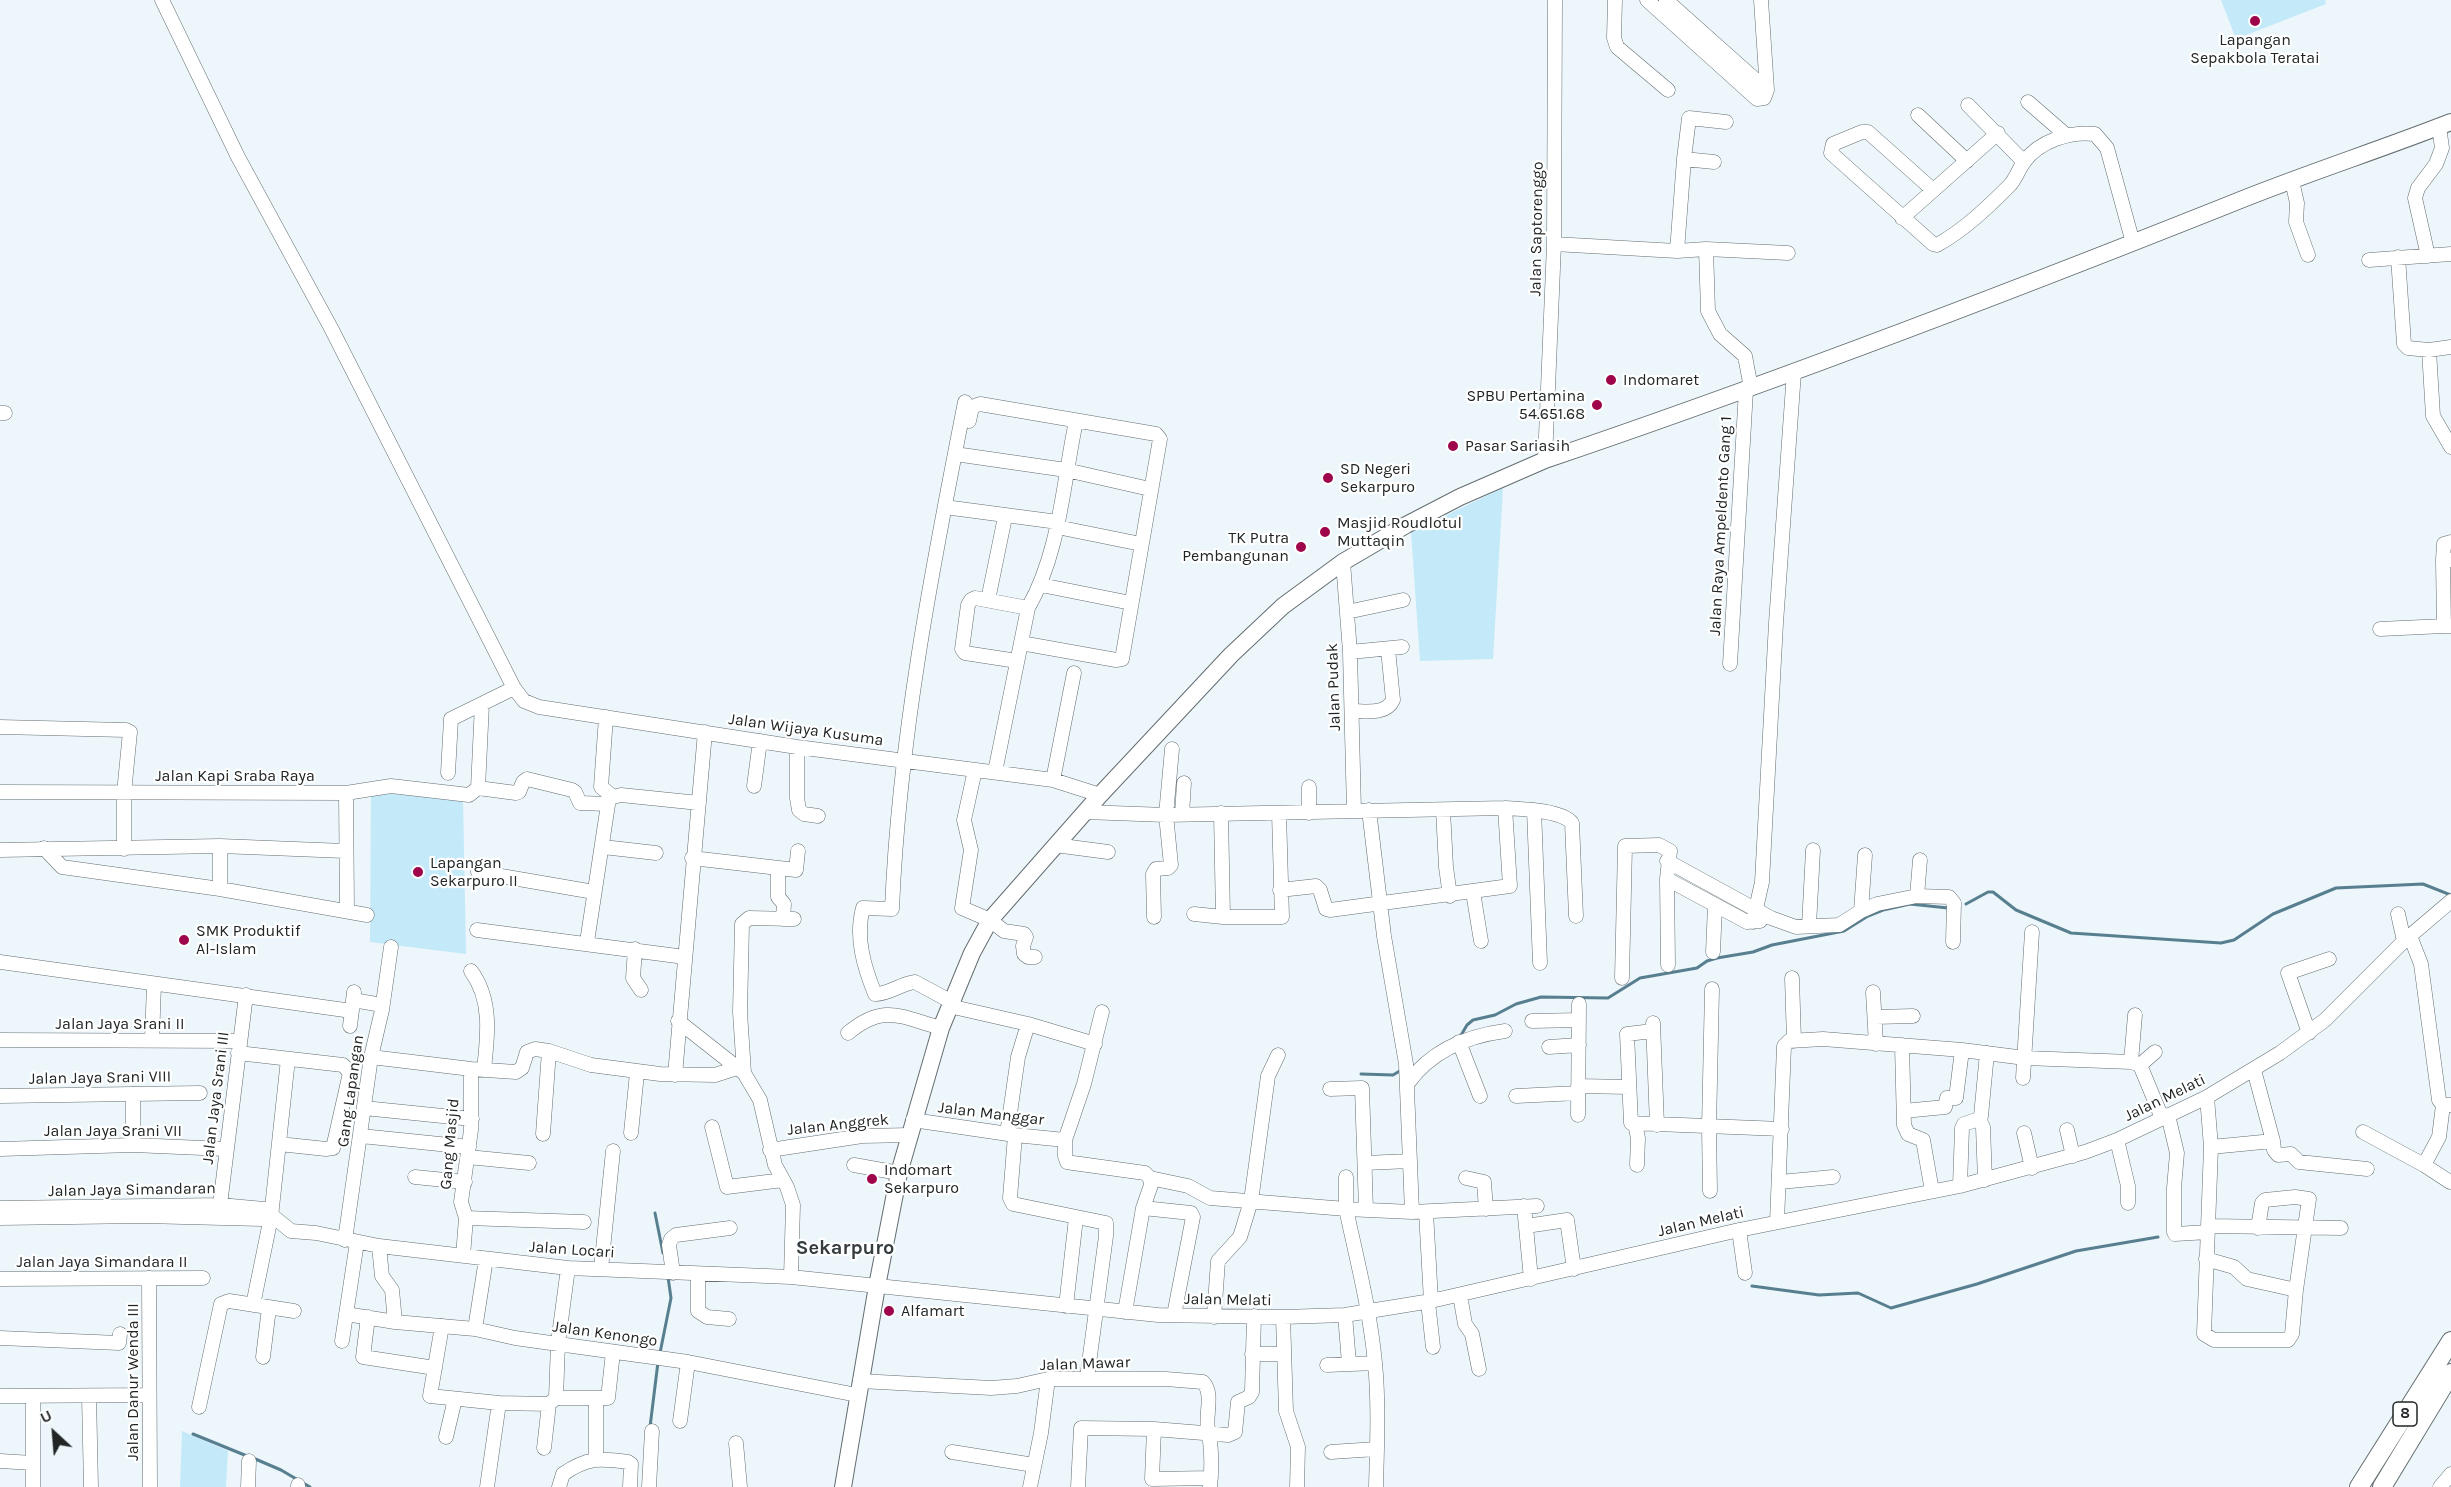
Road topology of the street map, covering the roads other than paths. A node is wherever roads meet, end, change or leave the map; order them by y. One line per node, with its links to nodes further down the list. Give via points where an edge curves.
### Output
1 (162, 0): 68 (street, via 238,158 331,328)
2 (1555, 0): 24 (street, Jalan Saptorenggo)
3 (1615, 0): 8 (street, via 1617,47)
4 (1647, 0): 7 (street)
5 (1666, 0): 7 (street)
6 (1759, 3): 7 (street, via 1767,90 1764,98 1757,99)
7 (1688, 28)
8 (1668, 90)
9 (2028, 102): 15 (street)
10 (1968, 105): 14 (street)
11 (1918, 114): 17 (street)
12 (1726, 122): 16 (street, via 1689,118)
13 (2445, 124): 20 (main road); 30 (street, via 2436,164 2415,198)
14 (1998, 133): 17 (street); 19 (street)
15 (2066, 135): 19 (street, via 2039,148); 23 (street, via 2095,134 2108,148)
16 (1684, 159): 18 (street); 26 (street)
17 (1967, 161): 21 (street)
18 (1714, 162)
19 (2024, 162): 22 (street, via 2011,184 1965,227 1937,245)
20 (2292, 181): 23 (main road); 29 (street, via 2296,222)
21 (1933, 190): 22 (street); 22 (street, via 1870,133 1862,132 1833,144 1831,153)
22 (1902, 218)
23 (2133, 243): 35 (main road)
24 (1554, 244): 26 (street); 42 (street, Jalan Saptorenggo)
25 (1706, 249): 26 (street); 27 (street); 36 (street, Jalan Raya Ampeldento Gang 1, via 1708,311 1720,334 1745,356)
26 (1677, 251)
27 (1788, 253)
28 (2451, 254): 30 (street)
29 (2308, 255)
30 (2427, 256): 31 (street)
31 (2397, 257): 32 (street); 34 (street, via 2404,344)
32 (2369, 260)
33 (2451, 347): 34 (street)
34 (2429, 350): 39 (street, via 2433,416)
35 (1794, 372): 36 (main road); 137 (street, via 1762,882)
36 (1748, 389): 42 (main road); 66 (street, Jalan Raya Ampeldento Gang 1)
37 (965, 402): 77 (street, via 925,608)
38 (1076, 421): 41 (street, via 976,404 972,407); 43 (street); 44 (street, via 1158,436)
39 (2445, 427): 40 (street)
40 (2451, 447)
41 (962, 455): 43 (street); 45 (street)
42 (1545, 460): 51 (main road, via 1460,497)
43 (1066, 470): 44 (street); 47 (street)
44 (1150, 489): 49 (street)
45 (952, 508): 46 (street); 53 (street)
46 (1005, 517): 47 (street); 54 (street)
47 (1057, 525): 49 (street); 52 (street)
48 (2451, 542): 50 (street, via 2444,544)
49 (1141, 544): 56 (street)
50 (2447, 560): 59 (street)
51 (1343, 562): 58 (street, Jalan Pudak); 89 (main road, via 1258,628)
52 (1041, 585): 56 (street); 57 (street)
53 (936, 594)
54 (988, 600): 57 (street); 65 (street, via 975,598 968,605 962,649 965,653)
55 (1403, 600): 58 (street)
56 (1131, 603): 61 (street, via 1122,659)
57 (1029, 608): 61 (street)
58 (1347, 612): 64 (street, Jalan Pudak)
59 (2448, 626): 60 (street)
60 (2380, 629)
61 (1021, 642): 65 (street)
62 (1402, 647): 63 (street)
63 (1388, 649): 64 (street); 70 (street, via 1391,705 1383,710)
64 (1350, 652): 70 (street, Jalan Pudak)
65 (1017, 661): 79 (street)
66 (1730, 664)
67 (1074, 673): 81 (street)
68 (514, 688): 69 (street); 71 (street, Jalan Wijaya Kusuma, via 524,700 539,707)
69 (482, 704): 80 (street, via 451,719); 85 (street)
70 (1352, 711): 96 (street, Jalan Pudak)
71 (606, 717): 73 (street, Jalan Wijaya Kusuma); 90 (street, via 601,787)
72 (0, 728): 87 (street, via 126,730 131,735)
73 (705, 732): 74 (street, Jalan Wijaya Kusuma); 91 (street)
74 (760, 741): 75 (street, Jalan Wijaya Kusuma); 83 (street)
75 (797, 747): 77 (street, Jalan Wijaya Kusuma); 103 (street, via 798,806 804,814)
76 (1172, 748): 102 (street)
77 (903, 761): 78 (street, Jalan Wijaya Kusuma); 166 (street, via 891,909 862,909 861,953 874,994 912,982)
78 (975, 770): 79 (street, Jalan Wijaya Kusuma); 140 (street, via 964,820 971,850 962,908)
79 (995, 772): 81 (street, Jalan Wijaya Kusuma)
80 (448, 773)
81 (1053, 780): 89 (street, Jalan Wijaya Kusuma)
82 (1184, 783): 101 (street)
83 (754, 786)
84 (1309, 787): 100 (street)
85 (473, 791): 88 (street, Jalan Kapi Sraba Raya, via 391,786); 90 (street, Jalan Kapi Sraba Raya, via 516,793 527,779 572,790 580,803)
86 (0, 792): 87 (street, Jalan Kapi Sraba Raya)
87 (124, 793): 88 (street, Jalan Kapi Sraba Raya); 108 (street)
88 (346, 793): 111 (street)
89 (1100, 795): 97 (main road)
90 (610, 800): 91 (street, via 621,795); 107 (street)
91 (699, 803): 116 (street)
92 (1505, 808): 94 (street); 95 (street); 125 (street, via 1510,886)
93 (1369, 810): 94 (street); 96 (street); 129 (street)
94 (1443, 810): 126 (street)
95 (1534, 810): 136 (street, via 1565,817 1572,823); 155 (street)
96 (1354, 811): 100 (street)
97 (1085, 812): 102 (street); 104 (main road)
98 (1221, 813): 99 (street); 101 (street); 139 (street)
99 (1279, 813): 100 (street); 123 (street)
100 (1309, 813)
101 (1182, 814): 102 (street)
102 (1166, 815): 138 (street, via 1171,865 1156,869 1153,874)
103 (818, 816)
104 (1055, 845): 113 (street); 140 (main road)
105 (220, 846): 108 (street); 111 (street); 122 (street)
106 (44, 848): 108 (street); 109 (street); 122 (street, via 62,867)
107 (603, 848): 114 (street); 124 (street)
108 (124, 849)
109 (0, 850)
110 (1813, 850): 141 (street)
111 (345, 851): 131 (street)
112 (798, 851): 119 (street, via 797,869)
113 (1108, 852)
114 (656, 853)
115 (1865, 855): 132 (street)
116 (692, 858): 119 (street); 151 (street)
117 (1920, 860): 127 (street)
118 (1668, 861): 121 (street); 137 (street); 158 (street, via 1670,851 1666,847 1625,846)
119 (778, 868): 202 (street, via 778,897 788,919 749,918 742,924)
120 (478, 872): 124 (street)
121 (1667, 879): 130 (street); 156 (street)
122 (220, 889): 131 (street)
123 (1280, 890): 129 (street, via 1316,886 1330,910); 139 (street, via 1282,917)
124 (594, 892): 146 (street)
125 (1473, 892): 126 (street); 145 (street)
126 (1450, 896): 129 (street)
127 (1917, 896): 132 (street); 147 (street, via 1952,899)
128 (2451, 901): 144 (street, Jalan Melati)
129 (1380, 902): 205 (street)
130 (1715, 906): 137 (street, via 1746,922); 150 (street)
131 (347, 910): 135 (street)
132 (1861, 911): 141 (street, via 1839,925)
133 (1194, 914): 139 (street)
134 (2398, 914): 144 (street)
135 (367, 915)
136 (1576, 916)
137 (1755, 916): 141 (street, via 1796,927)
138 (1154, 917)
139 (1223, 917)
140 (990, 920): 152 (street, via 1004,931 1024,934 1024,954); 166 (main road)
141 (1809, 926)
142 (477, 930): 146 (street)
143 (2032, 932): 198 (street)
144 (2407, 938): 181 (street, Jalan Melati); 208 (street, via 2421,964)
145 (1481, 941)
146 (587, 942): 149 (street)
147 (1953, 942)
148 (390, 947): 168 (street, Gang Lapangan)
149 (635, 949): 151 (street); 162 (street, via 633,978)
150 (1713, 952)
151 (685, 957): 174 (street)
152 (1035, 957)
153 (2329, 959): 181 (street, via 2288,973)
154 (0, 962): 160 (street)
155 (1540, 963)
156 (1668, 966)
157 (471, 971): 201 (street, Gang Masjid, via 487,1012 487,1040)
158 (1623, 978)
159 (1792, 978): 184 (street)
160 (154, 984): 164 (street); 182 (street)
161 (1712, 989): 229 (street)
162 (641, 990)
163 (1873, 992): 172 (street)
164 (246, 995): 165 (street); 190 (street, Jalan Jaya Srani III)
165 (353, 1001): 168 (street); 177 (street)
166 (950, 1004): 176 (street); 178 (main road)
167 (1580, 1004): 173 (street)
168 (382, 1005): 197 (street, Gang Lapangan)
169 (1102, 1012): 186 (street)
170 (2135, 1015): 200 (street)
171 (1913, 1016): 172 (street)
172 (1875, 1017): 187 (street)
173 (1579, 1020): 175 (street); 188 (street)
174 (678, 1021): 202 (street); 206 (street)
175 (1532, 1021)
176 (1028, 1024): 186 (street); 236 (street, via 1018,1057)
177 (350, 1026)
178 (941, 1028): 180 (street, via 885,1014); 228 (main road)
179 (1505, 1031): 185 (street)
180 (848, 1033)
181 (2309, 1033): 203 (street, Jalan Melati)
182 (152, 1040): 183 (street, Jalan Jaya Srani II); 190 (street, Jalan Jaya Srani II)
183 (0, 1041)
184 (1794, 1041): 187 (street); 230 (street, via 1784,1046)
185 (1459, 1042): 205 (street); 215 (street)
186 (1095, 1044): 238 (street)
187 (1875, 1044): 189 (street)
188 (1579, 1045): 191 (street); 211 (street)
189 (1902, 1045): 192 (street); 220 (street)
190 (238, 1047): 199 (street, Jalan Jaya Srani II); 245 (street, Jalan Jaya Srani III)
191 (1550, 1047)
192 (1962, 1050): 195 (street); 220 (street, via 1956,1098 1947,1098 1945,1107)
193 (549, 1051): 201 (street, via 527,1052 522,1068 516,1072); 204 (street, via 591,1065); 235 (street)
194 (2155, 1052): 200 (street)
195 (1988, 1053): 198 (street); 224 (street)
196 (1278, 1055): 272 (street, via 1268,1076)
197 (371, 1057): 201 (street); 219 (street, Gang Lapangan)
198 (2025, 1058): 200 (street); 207 (street)
199 (288, 1059): 241 (street); 241 (street, Jalan Jaya Srani II, via 343,1065 350,1073 333,1148)
200 (2136, 1063): 222 (street)
201 (477, 1069): 223 (street, Gang Masjid)
202 (741, 1070): 206 (street, via 716,1075); 246 (street, via 760,1100)
203 (2254, 1070): 217 (street, Jalan Melati); 240 (street)
204 (637, 1072): 206 (street); 233 (street)
205 (1407, 1074): 250 (street)
206 (675, 1075)
207 (2023, 1078)
208 (2444, 1082): 218 (street, via 2439,1100)
209 (1629, 1088): 211 (street); 225 (street, via 1630,1120); 226 (street, via 1627,1034 1653,1027)
210 (1330, 1089): 252 (street, via 1362,1082)
211 (1578, 1089): 216 (street); 221 (street)
212 (200, 1093): 213 (street, Jalan Jaya Srani VIII)
213 (133, 1094): 214 (street, Jalan Jaya Srani VIII); 242 (street)
214 (0, 1096)
215 (1479, 1096)
216 (1516, 1096)
217 (2207, 1097): 222 (street, Jalan Melati); 243 (street)
218 (2447, 1105): 255 (street, via 2439,1137)
219 (364, 1108): 223 (street); 237 (street, Gang Lapangan)
220 (1904, 1111): 271 (street, via 1906,1131 1923,1140)
221 (1578, 1115)
222 (2165, 1117): 239 (street, Jalan Melati); 293 (street, via 2176,1153 2174,1232)
223 (472, 1119): 248 (street, Gang Masjid)
224 (1979, 1119): 265 (street, via 1983,1127); 269 (street, via 1962,1128)
225 (1635, 1124): 226 (street); 254 (street)
226 (1657, 1125): 229 (street)
227 (712, 1127): 264 (street, via 727,1187)
228 (912, 1127): 236 (street, Jalan Manggar); 246 (street, Jalan Anggrek); 258 (main road)
229 (1709, 1128): 230 (street); 270 (street)
230 (1782, 1129): 267 (street)
231 (2067, 1130): 249 (street)
232 (2363, 1132): 255 (street)
233 (631, 1133)
234 (2024, 1133): 256 (street)
235 (543, 1134)
236 (1011, 1134): 238 (street, Jalan Manggar); 284 (street, via 1010,1201)
237 (362, 1136): 248 (street); 294 (street, Gang Lapangan)
238 (1065, 1140): 262 (street, via 1067,1161 1145,1173)
239 (2117, 1140): 249 (street, Jalan Melati); 273 (street)
240 (2273, 1141): 243 (street); 257 (street, via 2278,1155 2291,1154 2299,1162)
241 (279, 1144): 281 (street)
242 (133, 1145): 244 (street, Jalan Jaya Srani VII); 245 (street, Jalan Jaya Srani VII)
243 (2211, 1147): 293 (street)
244 (0, 1149)
245 (226, 1149): 274 (street, Jalan Jaya Srani III)
246 (770, 1150): 264 (street)
247 (613, 1151): 300 (street)
248 (469, 1152): 251 (street); 266 (street, Gang Masjid)
249 (2073, 1156): 256 (street, Jalan Melati)
250 (1410, 1161): 252 (street); 280 (street)
251 (529, 1163)
252 (1365, 1163): 279 (street)
253 (854, 1165): 258 (street)
254 (1637, 1165)
255 (2424, 1165): 268 (street)
256 (2032, 1168): 265 (street, Jalan Melati)
257 (2367, 1169)
258 (899, 1173): 310 (main road)
259 (415, 1176): 266 (street)
260 (1346, 1177): 277 (street)
261 (1833, 1177): 267 (street)
262 (1150, 1178): 272 (street, via 1192,1187 1210,1198); 276 (street)
263 (1466, 1178): 278 (street, via 1484,1182)
264 (783, 1180): 305 (street, via 794,1214)
265 (1985, 1180): 269 (street, Jalan Melati)
266 (465, 1182): 283 (street, Gang Masjid, via 461,1202)
267 (1780, 1182): 286 (street)
268 (2450, 1182)
269 (1960, 1186): 271 (street, Jalan Melati)
270 (1710, 1191)
271 (1932, 1191): 286 (street, Jalan Melati)
272 (1251, 1201): 277 (street); 326 (street, via 1240,1237 1218,1261)
273 (2128, 1203)
274 (220, 1205): 275 (street, Jalan Jaya Simandaran); 281 (street, Jalan Jaya Simandaran)
275 (0, 1208)
276 (1143, 1208): 319 (street); 322 (street, via 1193,1216)
277 (1346, 1209): 279 (street); 320 (street)
278 (1486, 1209): 280 (street); 287 (street, via 1530,1206)
279 (1366, 1210): 280 (street)
280 (1419, 1212): 313 (street)
281 (265, 1215): 282 (street, Jalan Jaya Simandaran); 294 (street, Jalan Locari, via 291,1231); 314 (street)
282 (0, 1218)
283 (466, 1218): 285 (street); 296 (street, Gang Masjid)
284 (1076, 1218): 315 (street); 317 (street, via 1106,1223)
285 (584, 1222)
286 (1777, 1222): 292 (street, Jalan Melati)
287 (1527, 1226): 301 (street, via 1567,1220); 309 (street)
288 (2306, 1227): 290 (street); 290 (street, via 2309,1199 2295,1197 2262,1203); 291 (street); 311 (street)
289 (730, 1228): 302 (street, via 676,1235 669,1245)
290 (2258, 1228): 293 (street)
291 (2341, 1228)
292 (1739, 1230): 301 (street, Jalan Melati); 304 (street)
293 (2207, 1231): 298 (street)
294 (351, 1241): 295 (street, Jalan Locari); 321 (street, Gang Lapangan)
295 (379, 1246): 296 (street, Jalan Locari); 329 (street, via 382,1276 392,1290)
296 (463, 1256): 297 (street, Jalan Locari)
297 (486, 1259): 299 (street, Jalan Locari); 331 (street)
298 (2205, 1259): 311 (street, via 2234,1267 2247,1279); 311 (street, via 2204,1333 2214,1340 2290,1339)
299 (568, 1268): 300 (street, Jalan Locari); 336 (street)
300 (601, 1269): 302 (street, Jalan Locari)
301 (1574, 1269): 309 (street, Jalan Melati)
302 (670, 1273): 303 (street, Jalan Locari)
303 (698, 1274): 305 (street, Jalan Locari); 328 (street, via 698,1311 707,1317)
304 (1745, 1274)
305 (791, 1277): 310 (street, Jalan Locari)
306 (149, 1278): 307 (street, Jalan Jaya Simandara II); 308 (street, Jalan Jaya Simandara II); 352 (street, Jalan Danur Wenda III)
307 (203, 1278)
308 (0, 1279)
309 (1531, 1279): 312 (street, Jalan Melati)
310 (877, 1286): 315 (street, Jalan Melati); 351 (main road)
311 (2296, 1290)
312 (1460, 1295): 313 (street, Jalan Melati); 347 (street)
313 (1430, 1302): 320 (street, Jalan Melati); 337 (street)
314 (254, 1305): 316 (street); 360 (street, via 229,1301 221,1304)
315 (1066, 1306): 317 (street, Jalan Melati)
316 (269, 1308): 318 (street); 341 (street)
317 (1097, 1310): 319 (street, Jalan Melati); 349 (street)
318 (294, 1311)
319 (1125, 1312): 322 (street, Jalan Melati)
320 (1368, 1312): 323 (street, Jalan Melati); 344 (street)
321 (346, 1314): 325 (street, Jalan Kenongo); 334 (street, Gang Lapangan)
322 (1174, 1315): 326 (street, Jalan Melati)
323 (1345, 1315): 327 (street, Jalan Melati); 343 (street)
324 (1254, 1316): 326 (street, Jalan Melati); 327 (street, Jalan Melati); 339 (street)
325 (368, 1317): 329 (street, Jalan Kenongo); 346 (street, via 363,1357)
326 (1214, 1317)
327 (1283, 1317): 340 (street)
328 (729, 1319)
329 (395, 1322): 330 (street, Jalan Kenongo)
330 (442, 1326): 331 (street, Jalan Kenongo); 346 (street)
331 (475, 1329): 336 (street, Jalan Kenongo)
332 (120, 1335): 333 (street, via 119,1343)
333 (0, 1338)
334 (342, 1341)
335 (2451, 1341): 393 (highway, 8)
336 (558, 1343): 338 (street, Jalan Kenongo); 358 (street)
337 (1433, 1347)
338 (613, 1352): 342 (street, Jalan Kenongo); 357 (street, via 609,1398)
339 (1252, 1354): 340 (street); 364 (street, via 1252,1392 1238,1402 1235,1432)
340 (1284, 1354): 391 (street, via 1286,1411 1298,1448)
341 (262, 1357)
342 (688, 1362): 351 (street, Jalan Kenongo); 361 (street)
343 (1349, 1363): 344 (street); 345 (street)
344 (1375, 1363): 368 (street)
345 (1327, 1365)
346 (435, 1368): 356 (street, via 430,1396)
347 (1479, 1369)
348 (2451, 1373): 394 (highway, 8)
349 (1087, 1378): 350 (street, Jalan Mawar); 364 (street, Jalan Mawar, via 1203,1382 1208,1388)
350 (1048, 1379): 351 (street, Jalan Mawar, via 991,1388); 375 (street)
351 (859, 1388): 388 (main road)
352 (149, 1395): 355 (street); 381 (street, Jalan Danur Wenda III)
353 (0, 1396): 354 (street)
354 (33, 1396): 355 (street); 374 (street)
355 (89, 1396): 380 (street)
356 (455, 1399): 359 (street); 365 (street)
357 (596, 1399): 358 (street); 371 (street)
358 (553, 1401): 359 (street); 367 (street)
359 (499, 1403): 383 (street)
360 (199, 1407)
361 (680, 1421)
362 (1154, 1429): 364 (street); 378 (street, via 1151,1478); 390 (street, via 1081,1428)
363 (652, 1431): 386 (street)
364 (1209, 1433): 377 (street, Jalan Mawar)
365 (446, 1437)
366 (736, 1443): 387 (street)
367 (544, 1448)
368 (1377, 1449): 370 (street); 392 (street)
369 (952, 1452): 375 (street)
370 (1331, 1452)
371 (596, 1458): 384 (street, via 563,1474); 385 (street, via 631,1464)
372 (0, 1461): 374 (street)
373 (249, 1461): 382 (street)
374 (33, 1463): 379 (street)
375 (1034, 1465): 389 (street)
376 (2451, 1474): 395 (street)
377 (1211, 1482): 378 (street)
378 (1170, 1483)
379 (33, 1487)
380 (91, 1487)
381 (150, 1487)
382 (248, 1487)
383 (487, 1487)
384 (559, 1487)
385 (630, 1487)
386 (649, 1487)
387 (740, 1487)
388 (843, 1487)
389 (1030, 1487)
390 (1078, 1487)
391 (1297, 1487)
392 (1376, 1487)
393 (2359, 1487)
394 (2382, 1487)
395 (2440, 1487)

